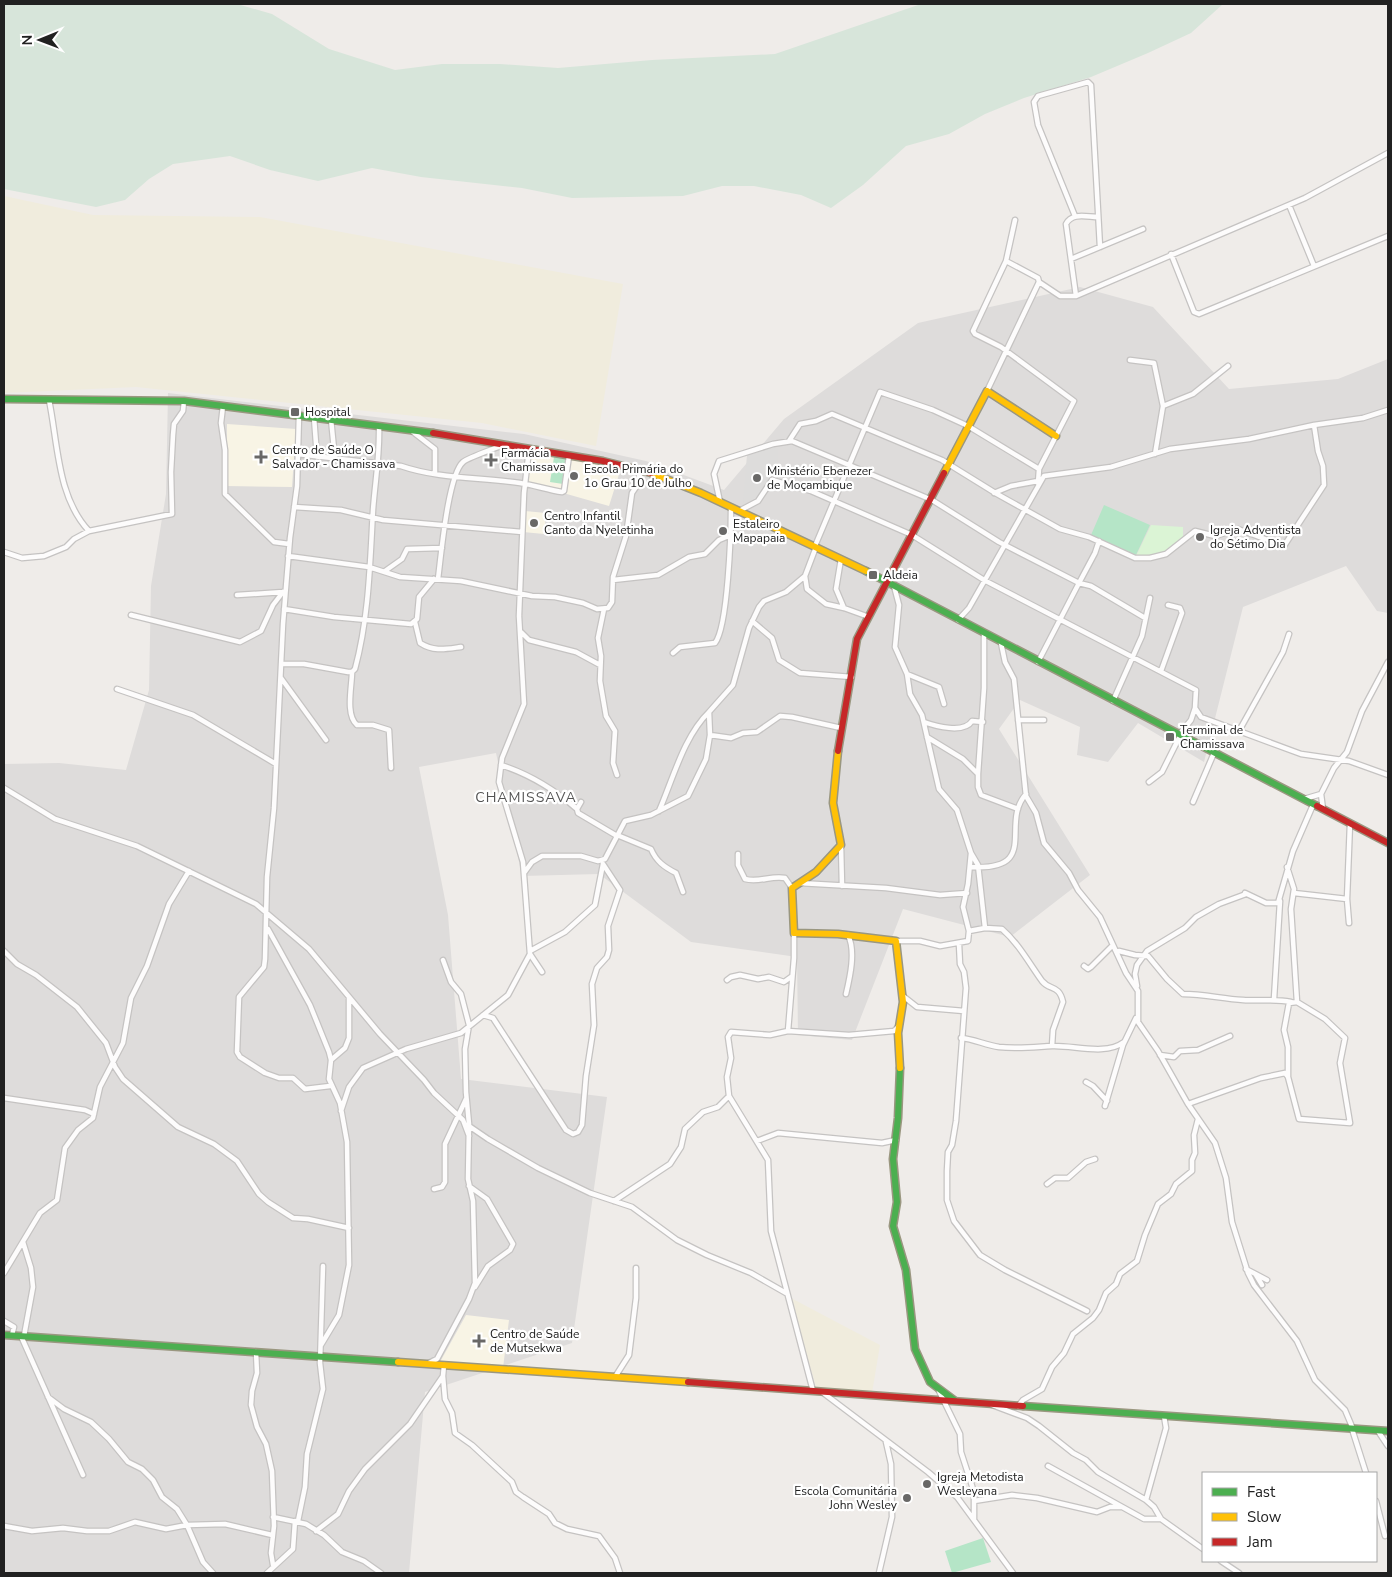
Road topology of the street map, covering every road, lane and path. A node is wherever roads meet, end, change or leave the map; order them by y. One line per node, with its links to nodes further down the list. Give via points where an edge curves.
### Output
1 (1388, 153): 2 (street)
2 (1288, 205): 9 (street); 12 (street)
3 (1076, 216): 4 (street); 4 (street, via 1038,125 1034,102 1038,96 1088,82 1091,85); 10 (street, via 1066,224)
4 (1098, 217): 8 (street)
5 (1015, 220): 11 (street)
6 (1143, 229): 8 (street)
7 (1388, 236): 12 (street)
8 (1100, 247): 10 (street)
9 (1171, 254): 12 (street, via 1196,314); 14 (street)
10 (1071, 259): 14 (street)
11 (1006, 261): 13 (street, via 1038,278); 15 (street, via 973,331)
12 (1314, 266)
13 (1039, 282): 14 (street, via 1060,296); 15 (street)
14 (1076, 296)
15 (1006, 350): 18 (street); 33 (street, via 1074,401)
16 (1130, 360): 23 (street, via 1154,363)
17 (1228, 366): 23 (street, via 1193,394)
18 (987, 391): 30 (street); 33 (street)
19 (4, 399): 20 (street)
20 (49, 400): 21 (street); 61 (street, via 68,498)
21 (184, 401): 22 (street); 61 (street, via 174,424 170,472 172,514)
22 (223, 406): 25 (street); 66 (street, via 225,494 274,542)
23 (1164, 406): 38 (street)
24 (1388, 410): 28 (street, via 1363,418)
25 (299, 415): 26 (street); 37 (street)
26 (314, 417): 27 (street); 40 (street)
27 (331, 418): 29 (street); 41 (street)
28 (1314, 425): 38 (street); 65 (street, via 1324,485 1284,546 1238,529 1215,536 1195,530 1166,554 1138,559)
29 (380, 426): 32 (street); 42 (street)
30 (968, 426): 31 (street, via 882,392); 44 (street); 45 (street)
31 (865, 428): 34 (street, via 830,413 816,421 800,424); 43 (street); 44 (street)
32 (413, 432): 35 (street); 47 (street, via 435,448)
33 (1056, 436): 45 (street)
34 (789, 441): 43 (street); 54 (street, via 719,461 714,474)
35 (503, 445): 36 (street); 48 (street, via 466,460)
36 (529, 449): 39 (street); 50 (street)
37 (297, 454): 40 (street); 55 (street)
38 (1155, 454): 49 (street, via 1111,467 1050,474)
39 (569, 456): 46 (street); 50 (street, via 563,492)
40 (317, 457): 41 (street)
41 (335, 459): 42 (street)
42 (379, 464): 47 (street); 59 (street)
43 (850, 464): 52 (street); 53 (street)
44 (950, 464): 51 (street); 52 (street)
45 (1040, 469): 49 (street)
46 (641, 470): 54 (street); 77 (street, via 632,493 628,530)
47 (435, 473): 48 (street)
48 (455, 477): 50 (street); 60 (street)
49 (1038, 482): 51 (street); 57 (street)
50 (525, 484): 62 (street)
51 (994, 492): 57 (street)
52 (932, 500): 64 (street); 67 (street)
53 (832, 501): 58 (street, via 774,479 758,502); 64 (street); 68 (street)
54 (720, 502): 56 (street)
55 (294, 507): 59 (street, via 341,510); 66 (street)
56 (731, 507): 58 (street); 63 (street)
57 (1025, 509): 65 (street, via 1068,533); 67 (street)
58 (739, 510): 68 (street)
59 (373, 518): 60 (street); 73 (street)
60 (444, 526): 62 (street); 69 (street)
61 (89, 531): 70 (street, via 66,547 44,556 22,558)
62 (522, 532): 82 (street)
63 (731, 535): 77 (street, via 719,540 705,554 689,557 658,575); 102 (street, via 722,627 716,641 680,647)
64 (912, 535): 78 (street); 80 (street)
65 (1099, 541): 79 (street)
66 (289, 544): 71 (street)
67 (1004, 544): 78 (street); 79 (street)
68 (816, 547): 72 (street); 75 (street)
69 (442, 548): 74 (street, via 407,550 402,559); 76 (street)
70 (4, 552)
71 (288, 556): 73 (street); 81 (street)
72 (841, 559): 80 (street); 86 (street, via 836,589)
73 (369, 567): 74 (street); 92 (street)
74 (385, 571): 76 (street, via 400,577)
75 (805, 576): 86 (street, via 805,585 810,592 826,604); 95 (street, via 786,592 761,604)
76 (436, 579): 82 (street); 96 (street, via 419,597)
77 (612, 580): 88 (street, via 612,602)
78 (984, 580): 93 (street); 94 (street, via 969,608)
79 (1080, 582): 91 (street); 93 (street)
80 (891, 584): 90 (street); 94 (street); 110 (street, via 899,605 894,647)
81 (284, 591): 83 (street); 87 (street); 89 (street, via 260,631 240,642)
82 (520, 592): 88 (street); 97 (street)
83 (237, 595)
84 (1150, 598): 91 (street)
85 (1168, 605): 108 (street, via 1180,608 1182,613)
86 (844, 608): 90 (street)
87 (284, 609): 92 (street); 106 (street)
88 (604, 609): 107 (street, via 598,638)
89 (131, 615)
90 (869, 618): 111 (street, via 856,642)
91 (1145, 618): 103 (street, via 1142,636)
92 (365, 619): 96 (street); 109 (street, via 357,663)
93 (1061, 619): 103 (street); 104 (street)
94 (958, 620): 98 (street)
95 (752, 621): 111 (street, via 772,638 779,660 800,673); 117 (street, via 733,685)
96 (415, 622): 101 (street, via 420,643 426,647 437,650)
97 (521, 632): 107 (street, via 529,640 576,652); 133 (street, via 524,704 508,738)
98 (984, 634): 100 (street); 123 (street)
99 (1289, 634): 125 (street, via 1283,652)
100 (1000, 643): 104 (street); 119 (street, via 1014,679)
101 (461, 647)
102 (673, 652)
103 (1133, 656): 108 (street); 114 (street)
104 (1038, 662): 114 (street)
105 (1388, 662): 131 (street, via 1362,711 1347,752)
106 (281, 664): 109 (street, via 304,664); 112 (street)
107 (600, 665): 137 (street, via 605,711 616,731 613,763)
108 (1161, 671): 116 (street, via 1196,690)
109 (352, 672): 134 (street, via 349,691 354,722 389,730)
110 (907, 674): 115 (street, via 939,687); 122 (street, via 910,694)
111 (852, 677): 124 (street)
112 (280, 678): 129 (street); 132 (street)
113 (117, 689): 132 (street, via 193,715)
114 (1113, 701): 127 (street)
115 (944, 704)
116 (1195, 708): 118 (street); 121 (street)
117 (709, 712): 126 (street); 149 (street, via 684,750)
118 (1200, 717): 121 (street); 125 (street)
119 (1018, 720): 120 (street); 140 (street)
120 (1044, 720)
121 (1191, 720): 127 (street)
122 (924, 722): 123 (street, via 940,727 963,727 972,721); 128 (street)
123 (983, 722): 135 (street)
124 (841, 728): 126 (street, via 780,716 758,732 731,738); 153 (street, via 833,808)
125 (1239, 731): 131 (street, via 1301,754)
126 (710, 735): 149 (street, via 704,766 688,796)
127 (1179, 735): 130 (street); 138 (street, via 1162,772)
128 (926, 736): 135 (street, via 963,759); 154 (street, via 939,789 957,810)
129 (326, 740)
130 (1214, 752): 142 (street); 144 (street)
131 (1340, 760): 136 (street); 141 (street)
132 (276, 764): 170 (street)
133 (501, 765): 146 (street, via 527,775); 161 (street, via 499,787 520,848)
134 (391, 768)
135 (978, 774): 147 (street, via 981,795)
136 (1388, 775)
137 (617, 776)
138 (1149, 782)
139 (4, 788): 160 (street, via 55,819 137,846)
140 (1026, 794): 147 (street); 179 (street, via 1047,848 1096,910)
141 (1321, 794): 142 (street); 148 (street)
142 (1304, 799): 145 (street)
143 (581, 802): 146 (street)
144 (1192, 802)
145 (1312, 805): 148 (street); 159 (street)
146 (577, 809): 151 (street, via 588,820)
147 (1018, 809): 158 (street, via 1012,855 1000,865)
148 (1322, 809): 150 (street)
149 (658, 812): 151 (street, via 627,820)
150 (1350, 823): 152 (street); 169 (street)
151 (617, 835): 156 (street); 165 (street, via 651,849 654,857 676,874)
152 (1388, 843)
153 (841, 845): 162 (street, via 816,872); 163 (street)
154 (971, 853): 157 (street); 158 (street)
155 (738, 854): 164 (street, via 738,865 745,879 786,878)
156 (604, 862): 161 (street, via 577,856 542,856 532,862); 181 (street, via 595,905 566,932); 195 (street, via 620,892 608,926 607,957 598,968 592,984 594,1025 582,1125 578,1132 573,1134 566,1130 493,1018)
157 (970, 867): 158 (street); 166 (street)
158 (978, 867): 173 (street)
159 (1287, 867): 167 (street); 168 (street)
160 (189, 872): 170 (street); 206 (street, via 176,890 158,931 147,966 130,1000 123,1043)
161 (524, 874): 181 (street)
162 (798, 883): 163 (street); 164 (street)
163 (842, 886): 166 (street, via 940,895)
164 (792, 888): 175 (street)
165 (683, 892)
166 (967, 893): 174 (street, via 963,907)
167 (1294, 893): 169 (street); 193 (street, via 1291,909)
168 (1280, 899): 182 (street, via 1278,903 1266,904 1245,893 1196,917); 192 (street)
169 (1347, 899): 171 (street)
170 (267, 912): 172 (street); 191 (street, via 309,949)
171 (1349, 923)
172 (266, 925): 207 (street, via 310,1005); 210 (street, via 264,967 239,997 237,1052 265,1072 279,1078 293,1078 305,1089)
173 (985, 928): 174 (street); 203 (street, via 1002,929 1013,938 1042,981 1059,991 1063,1002 1053,1030)
174 (969, 931): 178 (street, via 968,941)
175 (794, 933): 176 (street); 186 (street)
176 (848, 935): 177 (street); 189 (street, via 851,953)
177 (896, 940): 178 (street, via 940,946); 190 (street)
178 (958, 944): 194 (street, via 965,980)
179 (1115, 947): 182 (street, via 1122,953); 184 (street, via 1091,968); 188 (street, via 1126,973)
180 (4, 951): 206 (street, via 77,1007 106,1043)
181 (530, 952): 185 (street); 195 (street, via 508,995)
182 (1142, 956): 188 (street, via 1135,974); 192 (street, via 1153,959 1184,994 1245,1000)
183 (443, 960): 197 (street, via 451,982 461,994)
184 (1084, 966)
185 (542, 972)
186 (792, 976): 187 (street, via 784,982 769,977 758,979 740,975); 199 (street)
187 (727, 980)
188 (1137, 988): 196 (street)
189 (846, 994)
190 (903, 996): 194 (street, via 917,1007); 198 (street)
191 (349, 997): 204 (street); 207 (street, via 349,1038)
192 (1274, 999): 193 (street)
193 (1295, 1002): 208 (street, via 1289,1003 1284,1025); 208 (street, via 1325,1019 1345,1038 1340,1063 1350,1123 1299,1119)
194 (964, 1011): 201 (street)
195 (483, 1015): 197 (street)
196 (1136, 1018): 202 (street); 205 (street)
197 (469, 1025): 204 (street, via 455,1035); 213 (street, via 465,1049)
198 (899, 1025): 199 (street, via 894,1031 849,1035); 221 (street)
199 (788, 1031): 211 (street, via 770,1035 731,1032 728,1037 731,1064 726,1077)
200 (1230, 1036): 205 (street, via 1198,1050 1180,1051 1174,1057)
201 (961, 1038): 203 (street, via 1002,1047); 239 (street, via 956,1121 946,1170 947,1200 954,1221 980,1254)
202 (1124, 1042): 203 (street, via 1113,1048); 209 (street, via 1106,1104)
203 (1052, 1046)
204 (398, 1054): 215 (street, via 364,1068 347,1092); 217 (street)
205 (1160, 1056): 214 (street)
206 (112, 1060): 216 (street, via 98,1092); 228 (street, via 123,1079 160,1113 237,1161 259,1194 277,1210 293,1218)
207 (331, 1060): 210 (street)
208 (1288, 1077): 214 (street, via 1285,1073 1261,1078)
209 (1086, 1082)
210 (330, 1086): 215 (street)
211 (729, 1096): 222 (street); 227 (street, via 718,1107 703,1112 685,1129 681,1148 670,1164)
212 (4, 1098): 216 (street)
213 (466, 1098): 217 (street); 219 (street)
214 (1188, 1104): 218 (street)
215 (342, 1110): 228 (street, via 347,1142)
216 (94, 1114): 229 (street, via 66,1148 57,1200 40,1213)
217 (459, 1117): 220 (street); 226 (street, via 445,1144 445,1182 442,1187)
218 (1198, 1119): 232 (street, via 1215,1142); 258 (street, via 1192,1171 1158,1204 1138,1261 1120,1274 1116,1284 1106,1293 1100,1310 1073,1334 1042,1388)
219 (469, 1126): 220 (street); 227 (street, via 538,1168)
220 (469, 1136): 225 (street)
221 (896, 1140): 222 (street, via 882,1143 778,1133); 253 (street, via 893,1159 894,1230 906,1270 915,1348 930,1382)
222 (757, 1141): 238 (street, via 770,1167 771,1231)
223 (1095, 1159): 224 (street, via 1086,1162 1068,1178 1055,1178)
224 (1047, 1184)
225 (469, 1186): 237 (street, via 473,1201); 237 (street, via 488,1199 513,1244 510,1250 488,1266)
226 (434, 1189)
227 (614, 1201): 238 (street, via 640,1212 682,1243 751,1273)
228 (349, 1228): 244 (street, via 349,1265 339,1315)
229 (23, 1242): 233 (street); 243 (street, via 33,1287)
230 (323, 1266): 244 (street)
231 (636, 1268): 251 (street, via 629,1355)
232 (1246, 1269): 234 (street); 260 (street, via 1254,1285 1297,1341 1316,1380 1345,1410)
233 (4, 1273)
234 (1256, 1275): 235 (street); 236 (street)
235 (1267, 1280)
236 (1262, 1285)
237 (474, 1287): 246 (street)
238 (786, 1293): 252 (street)
239 (1087, 1312)
240 (4, 1322): 242 (street, via 14,1327)
241 (4, 1335): 242 (street)
242 (12, 1335): 243 (street)
243 (22, 1336): 245 (street); 255 (street)
244 (321, 1346): 247 (street)
245 (256, 1352): 247 (street, via 313,1356); 272 (street, via 257,1373 251,1405 268,1450)
246 (437, 1358): 248 (street); 249 (street)
247 (320, 1360): 248 (street); 275 (street, via 323,1389 307,1454 305,1487)
248 (426, 1364): 249 (street)
249 (442, 1365): 250 (street); 251 (street)
250 (443, 1376): 278 (street, via 410,1424 365,1469 338,1514); 287 (street, via 455,1433 512,1482 516,1492 550,1514 555,1523 567,1530 600,1536 615,1558)
251 (615, 1377): 252 (street)
252 (813, 1391): 254 (street)
253 (939, 1391): 256 (street); 256 (street)
254 (821, 1392): 256 (street); 263 (street)
255 (48, 1397): 267 (street); 277 (street, via 91,1422 107,1436 128,1462 153,1480)
256 (950, 1402): 257 (street); 269 (street)
257 (990, 1404): 258 (street); 268 (street, via 1026,1418 1098,1472)
258 (1018, 1406): 259 (street)
259 (1164, 1416): 260 (street); 268 (street, via 1166,1428)
260 (1352, 1429): 261 (street); 266 (street)
261 (1378, 1431): 262 (street); 264 (street)
262 (1388, 1431)
263 (886, 1442): 273 (street, via 944,1484); 288 (street, via 892,1464 892,1517)
264 (1388, 1446)
265 (1048, 1466): 271 (street)
266 (1366, 1472)
267 (83, 1475)
268 (1146, 1500): 274 (street)
269 (974, 1501): 271 (street, via 1012,1495 1097,1512); 273 (street)
270 (1377, 1505): 280 (street)
271 (1121, 1507): 274 (street, via 1144,1519)
272 (273, 1517): 275 (street); 279 (street)
273 (974, 1519): 289 (street, via 991,1547)
274 (1161, 1519): 281 (street)
275 (297, 1521): 278 (street); 283 (street, via 293,1549)
276 (4, 1526): 277 (street, via 32,1531 63,1528 110,1531 135,1522 160,1529)
277 (187, 1526): 279 (street, via 234,1525); 284 (street, via 203,1562)
278 (316, 1531): 286 (street, via 342,1552 364,1561)
279 (272, 1535): 283 (street)
280 (1385, 1536)
281 (1202, 1547)
282 (1222, 1562): 290 (street)
283 (273, 1565): 285 (street)
284 (213, 1573)
285 (267, 1573)
286 (381, 1573)
287 (620, 1573)
288 (879, 1573)
289 (1013, 1573)
290 (1239, 1573)

